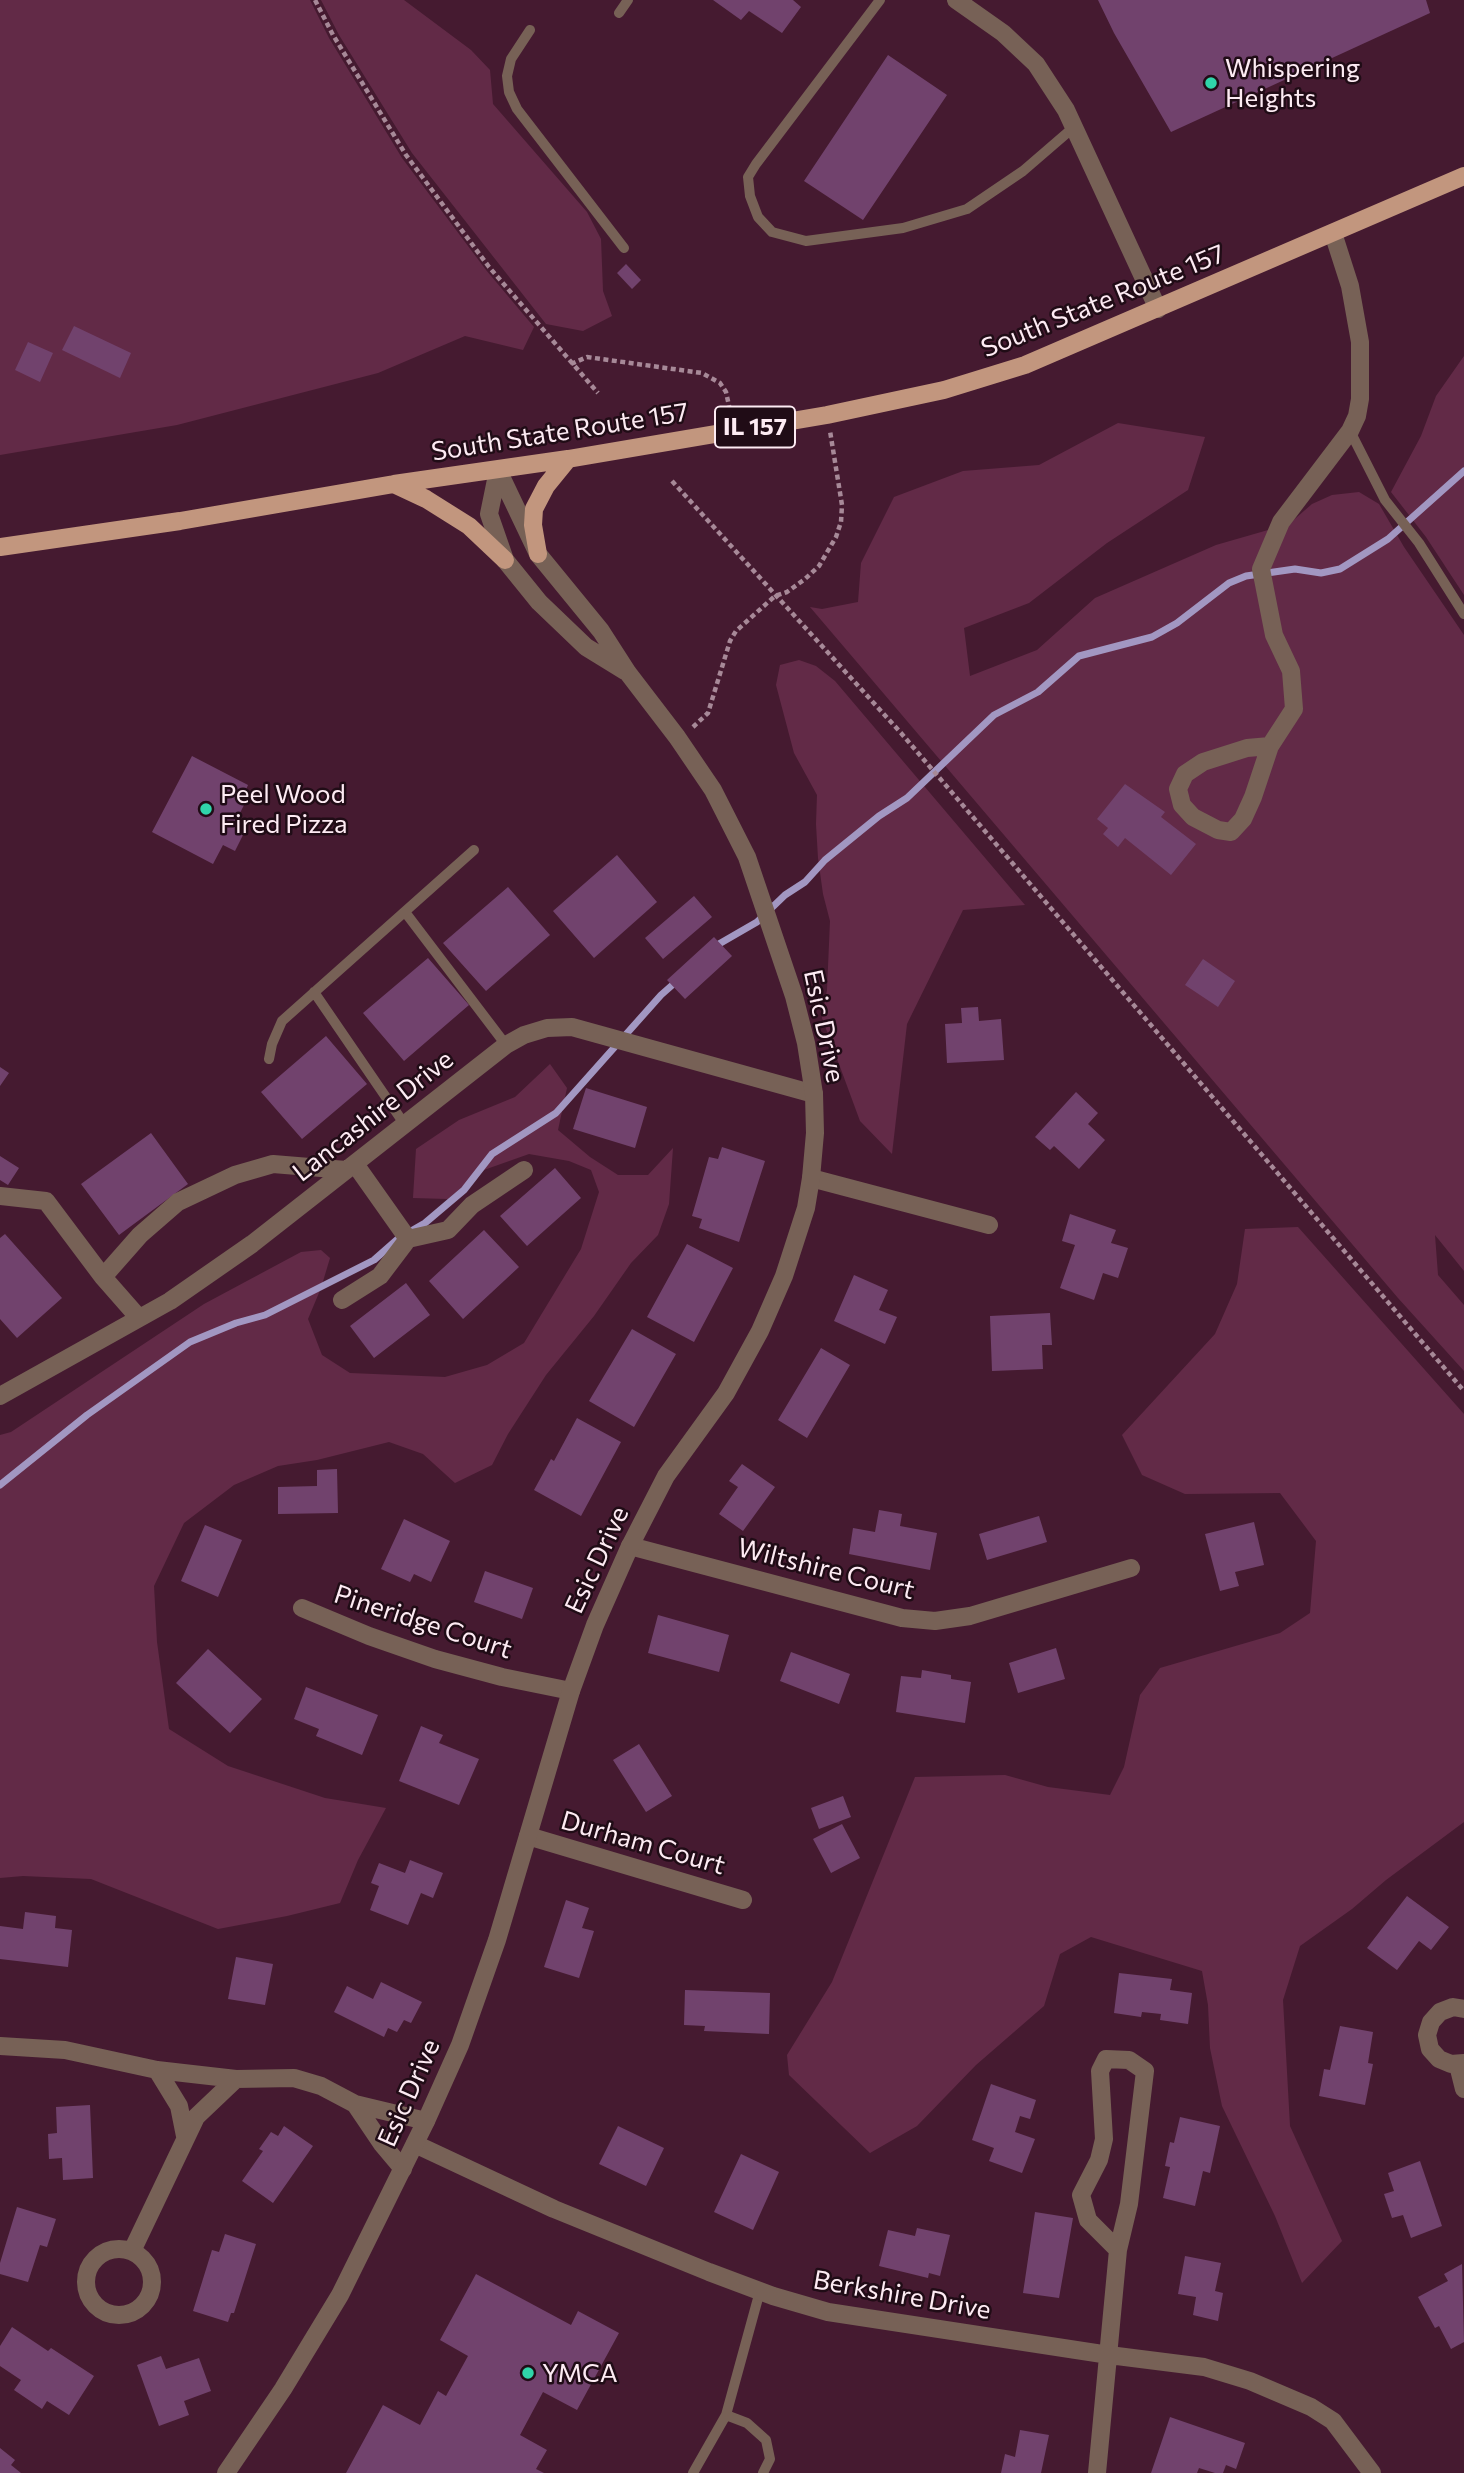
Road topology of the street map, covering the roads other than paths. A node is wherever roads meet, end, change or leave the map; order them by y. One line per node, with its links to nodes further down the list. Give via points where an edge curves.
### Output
1 (628, 0): 4 (lane)
2 (880, 0): 6 (lane, via 748,177 758,216 772,232 806,241 903,228 967,209 1023,171)
3 (956, 0): 6 (street, via 1003,33 1036,64)
4 (619, 13)
5 (530, 30): 9 (lane, via 511,59 509,92 517,109)
6 (1074, 127): 10 (street)
7 (1464, 176): 8 (main road, South State Route 157 / IL 157)
8 (1334, 233): 10 (main road, South State Route 157 / IL 157); 11 (street, via 1360,342 1360,399)
9 (624, 248)
10 (1158, 309): 12 (main road, South State Route 157 / IL 157, via 1025,365 944,390)
11 (1350, 432): 18 (lane, via 1385,500); 20 (street, via 1281,522 1261,569 1274,635 1291,671 1294,709)
12 (568, 459): 13 (main road, South State Route 157 / IL 157); 16 (main road, via 534,509)
13 (498, 470): 14 (main road, South State Route 157 / IL 157); 16 (street, Esic Drive); 17 (street, Esic Drive, via 489,514)
14 (394, 484): 15 (main road, South State Route 157 / IL 157, via 180,522); 17 (main road, via 469,526)
15 (0, 547)
16 (538, 554): 19 (street, Esic Drive, via 601,631)
17 (505, 560): 19 (street, Esic Drive, via 539,602 586,647)
18 (1464, 614)
19 (628, 673): 26 (street, Esic Drive, via 713,790 747,858 794,996)
20 (1270, 746): 20 (street, via 1253,797 1231,832 1193,817 1182,805 1178,789 1185,774 1203,762)
21 (474, 850): 22 (lane)
22 (405, 912): 23 (lane); 24 (lane)
23 (314, 992): 25 (lane, via 282,1021); 27 (lane)
24 (506, 1045): 26 (street, Lancashire Drive, via 547,1028 572,1027); 27 (street, Lancashire Drive)
25 (269, 1059)
26 (814, 1094): 30 (street, Esic Drive)
27 (405, 1125): 28 (street, Lancashire Drive)
28 (350, 1167): 33 (street); 34 (street, via 272,1164 235,1175 178,1202 140,1235); 36 (street, Lancashire Drive, via 252,1244)
29 (524, 1170): 33 (street, via 472,1205 447,1230)
30 (811, 1178): 32 (street); 38 (street, Esic Drive, via 784,1276 760,1332 726,1394 666,1476)
31 (0, 1196): 34 (street, via 46,1201)
32 (989, 1224)
33 (408, 1239): 35 (street, via 380,1276)
34 (103, 1277): 36 (street)
35 (342, 1300)
36 (139, 1318): 37 (street, Lancashire Drive)
37 (0, 1396)
38 (630, 1546): 39 (street, Wiltshire Court, via 902,1618 935,1621 970,1616); 41 (street, Esic Drive)
39 (1131, 1568)
40 (302, 1608): 41 (street, Pineridge Court, via 435,1659)
41 (571, 1691): 42 (street, Esic Drive)
42 (528, 1836): 43 (street, Durham Court); 51 (street, Esic Drive, via 460,2045)
43 (743, 1900)
44 (1464, 2009): 46 (street, via 1440,2012 1427,2035 1434,2054 1445,2062)
45 (0, 2046): 47 (street, via 65,2050)
46 (1461, 2064): 49 (street)
47 (157, 2070): 48 (street); 52 (street, via 179,2106)
48 (236, 2079): 50 (street, via 295,2078); 52 (street, via 196,2117)
49 (1464, 2089)
50 (355, 2104): 51 (street); 54 (street)
51 (426, 2121): 53 (street, Esic Drive)
52 (185, 2136): 56 (street)
53 (415, 2144): 54 (street, Esic Drive); 57 (street, Berkshire Drive, via 554,2209)
54 (403, 2169): 60 (street, Esic Drive, via 340,2295)
55 (1118, 2250): 55 (street, via 1129,2204 1145,2071 1129,2060 1106,2059 1100,2071 1104,2139 1081,2194 1088,2220); 58 (street)
56 (132, 2251)
57 (760, 2291): 58 (street, Berkshire Drive, via 852,2317); 59 (lane)
58 (1109, 2355): 63 (street); 64 (street, Berkshire Drive, via 1204,2367 1311,2407 1338,2425)
59 (726, 2415): 61 (lane); 62 (lane, via 747,2423 766,2440 770,2459)
60 (226, 2473)
61 (693, 2473)
62 (763, 2473)
63 (1097, 2473)
64 (1372, 2473)

